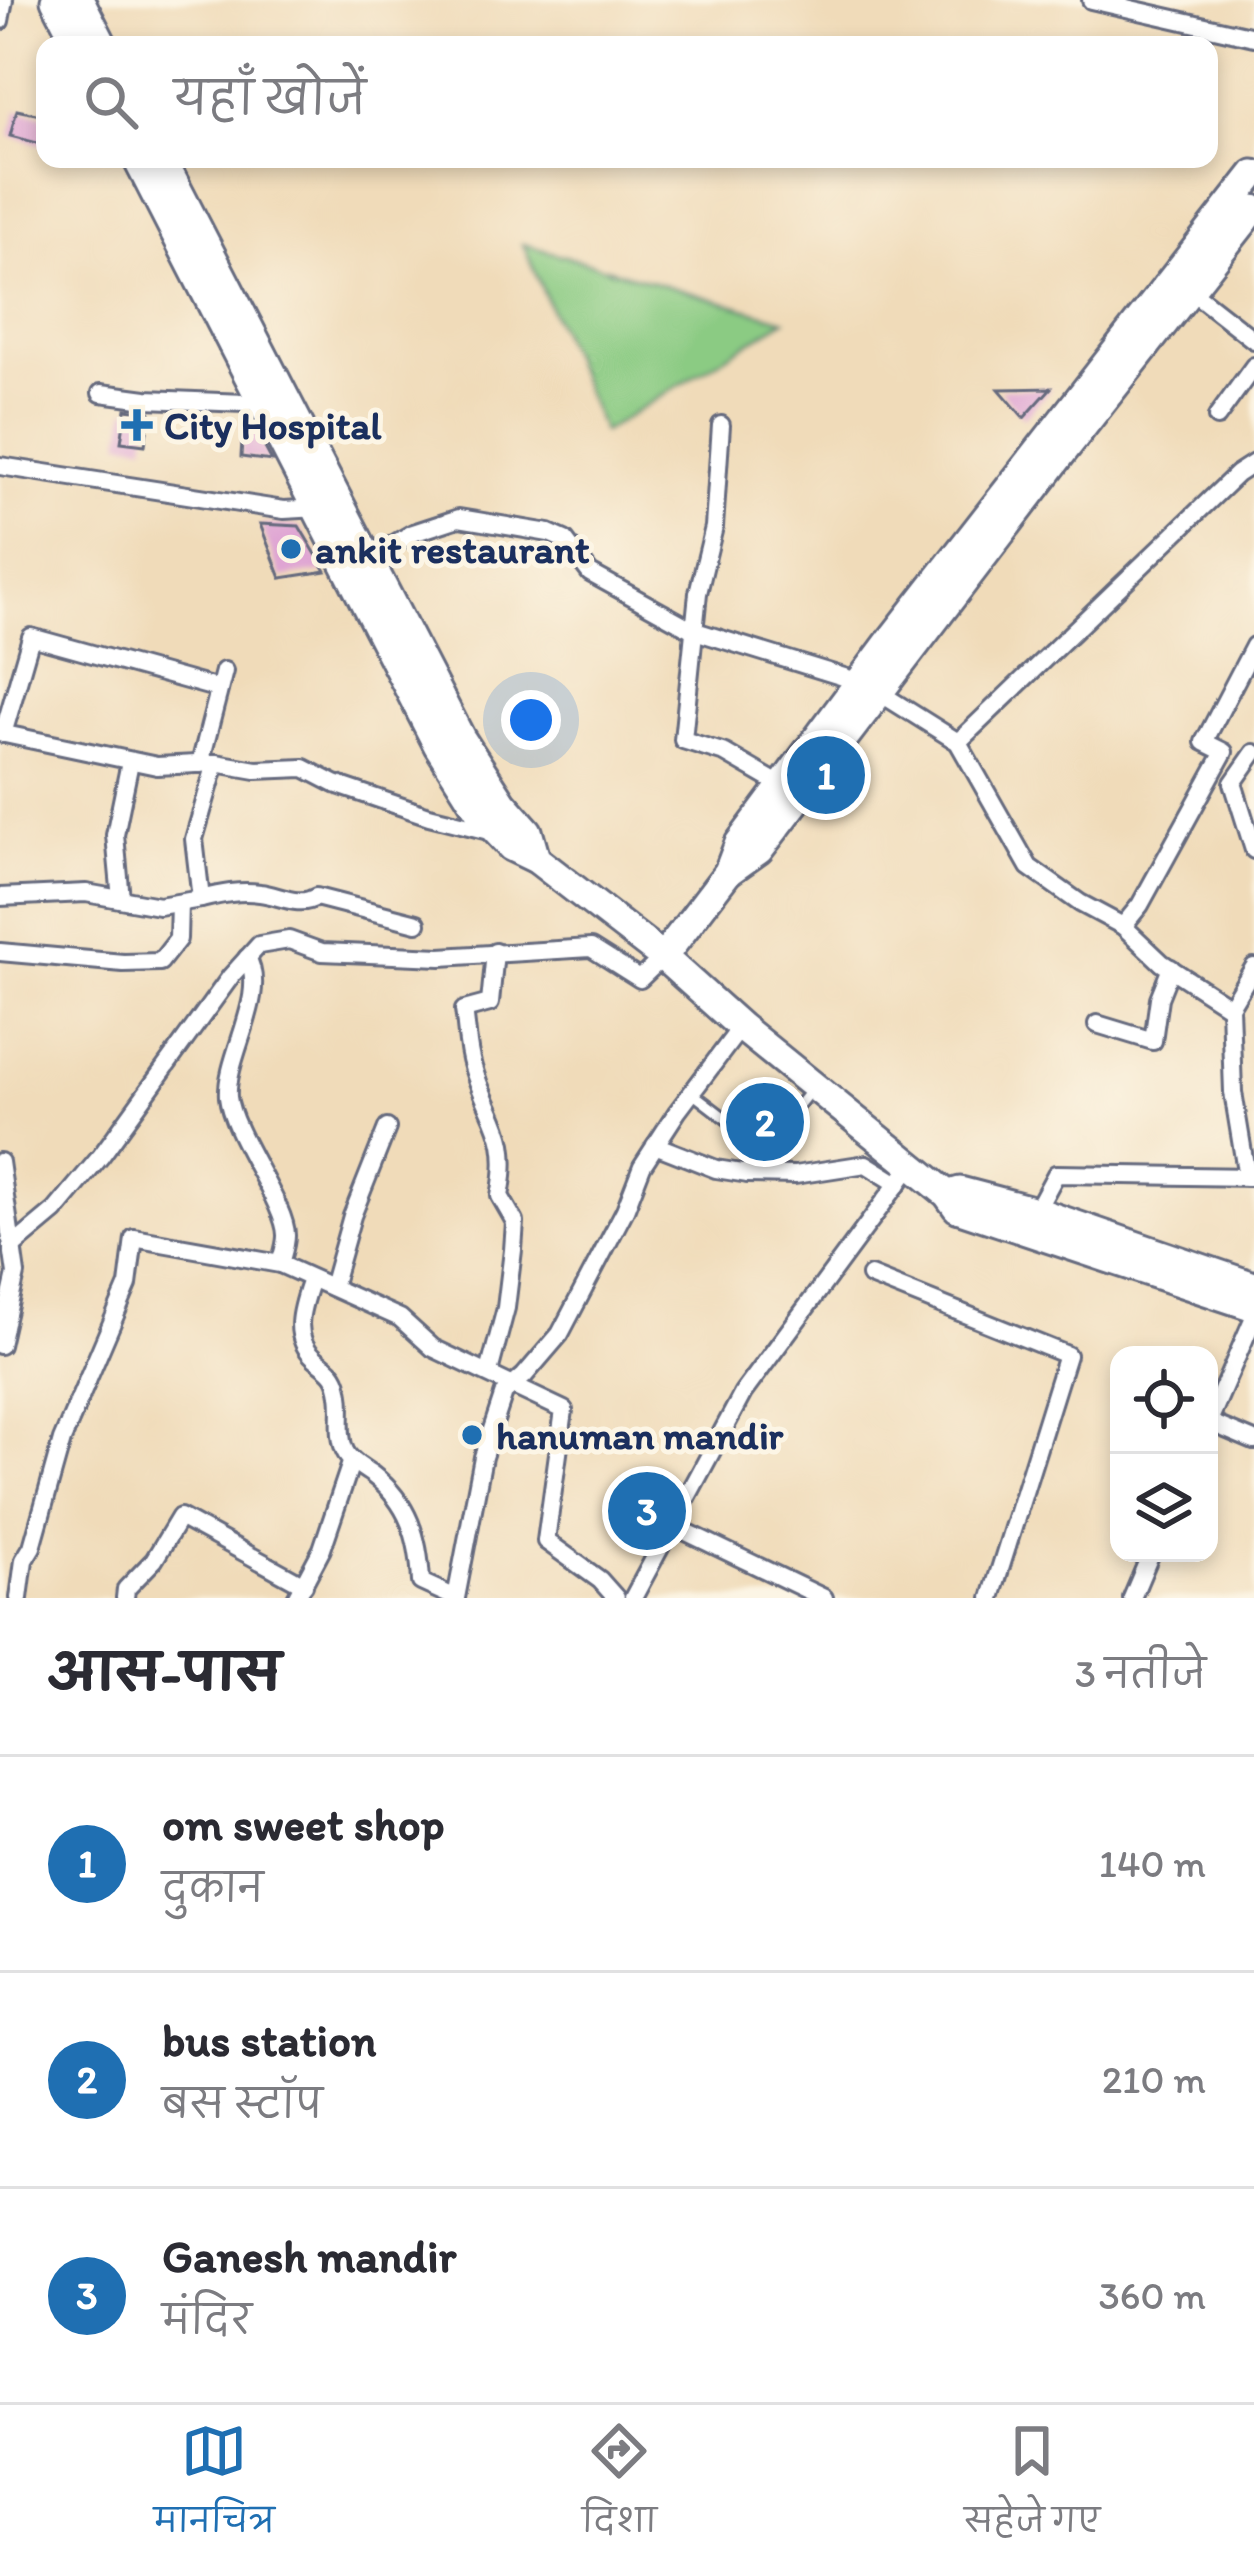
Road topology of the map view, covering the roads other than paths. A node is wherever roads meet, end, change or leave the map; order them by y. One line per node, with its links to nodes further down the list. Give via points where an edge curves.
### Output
1 (55, 0): 4 (main road)
2 (80, 0): 5 (main road)
3 (1091, 0): 6 (street)
4 (73, 36)
5 (99, 36)
6 (1254, 37)
7 (142, 168): 15 (main road)
8 (167, 168): 20 (main road)
9 (1254, 174): 10 (main road)
10 (1248, 210): 11 (main road); 25 (main road)
11 (1190, 290): 12 (street); 25 (main road)
12 (1254, 340)
13 (1254, 366): 16 (street)
14 (100, 393): 15 (street, via 245,403)
15 (259, 396): 20 (main road)
16 (1217, 417)
17 (721, 425): 23 (street)
18 (1254, 463): 27 (street)
19 (0, 466): 20 (street, via 284,510)
20 (327, 504): 21 (main road); 22 (main road)
21 (368, 559): 22 (main road); 23 (street, via 458,518 549,532 590,573)
22 (390, 627): 32 (main road, via 438,746); 34 (main road, via 528,831)
23 (695, 632): 25 (street); 31 (street, via 683,740)
24 (1254, 646): 41 (street, via 1204,742 1224,752)
25 (870, 687): 27 (street); 31 (main road); 35 (main road, via 759,850)
26 (2, 734): 29 (street); 30 (street, via 31,637 222,680)
27 (958, 742): 41 (street, via 1030,867)
28 (1254, 754): 33 (street, via 1233,783)
29 (130, 762): 30 (street); 37 (street, via 115,835)
30 (208, 764): 32 (street, via 304,768); 38 (street, via 194,839)
31 (782, 786): 35 (main road, via 739,843)
32 (498, 834): 34 (main road)
33 (1254, 850)
34 (536, 859): 44 (main road)
35 (728, 872): 44 (main road)
36 (0, 896): 37 (street)
37 (121, 899): 39 (street)
38 (201, 899): 39 (street); 40 (street, via 229,892 303,903 316,897)
39 (179, 903): 42 (street, via 178,939 160,962)
40 (417, 923)
41 (1123, 926): 47 (street)
42 (0, 952)
43 (495, 952): 44 (street, via 591,948 640,979); 45 (street, via 385,956 322,952 289,940 259,945); 73 (street, via 490,1003 464,1010 472,1068 498,1122 502,1205 515,1222 512,1282)
44 (663, 957): 50 (main road)
45 (247, 958): 63 (street, via 56,1211); 64 (street, via 250,1003 229,1101 287,1232)
46 (1254, 967): 48 (street)
47 (1171, 968): 48 (street); 49 (street, via 1153,1041)
48 (1230, 1007): 59 (street, via 1233,1092)
49 (1097, 1024)
50 (741, 1027): 51 (main road); 52 (street)
51 (813, 1087): 54 (lane); 58 (main road)
52 (691, 1092): 54 (lane); 55 (street)
53 (387, 1128): 69 (street)
54 (759, 1144): 57 (street)
55 (656, 1145): 57 (street); 74 (street, via 560,1334)
56 (0, 1162): 63 (street)
57 (748, 1174): 58 (street, via 866,1164)
58 (904, 1176): 60 (main road); 79 (street, via 743,1394)
59 (1251, 1177): 61 (street, via 1056,1174)
60 (947, 1194): 61 (main road); 70 (main road, via 957,1208)
61 (1036, 1210): 68 (main road)
62 (0, 1212): 63 (street)
63 (11, 1239): 66 (street)
64 (280, 1264): 67 (street); 82 (street, via 134,1238 128,1285 62,1440)
65 (870, 1276): 88 (street, via 1067,1354)
66 (8, 1278): 72 (street)
67 (311, 1279): 69 (street); 78 (street, via 301,1337 332,1369)
68 (1254, 1286)
69 (332, 1287): 73 (street)
70 (1254, 1307)
71 (1254, 1317): 75 (street)
72 (0, 1346)
73 (489, 1372): 74 (street)
74 (514, 1385): 84 (street, via 504,1393 483,1457); 85 (street, via 564,1410 546,1541)
75 (1218, 1401)
76 (1218, 1426): 77 (street)
77 (1254, 1441)
78 (352, 1460): 81 (street); 84 (street, via 405,1508 421,1582)
79 (674, 1526): 86 (street); 87 (street)
80 (1147, 1562): 89 (street)
81 (300, 1592): 83 (street, via 180,1517)
82 (19, 1598)
83 (125, 1598)
84 (456, 1598)
85 (616, 1598)
86 (633, 1598)
87 (824, 1598)
88 (991, 1598)
89 (1132, 1598)

